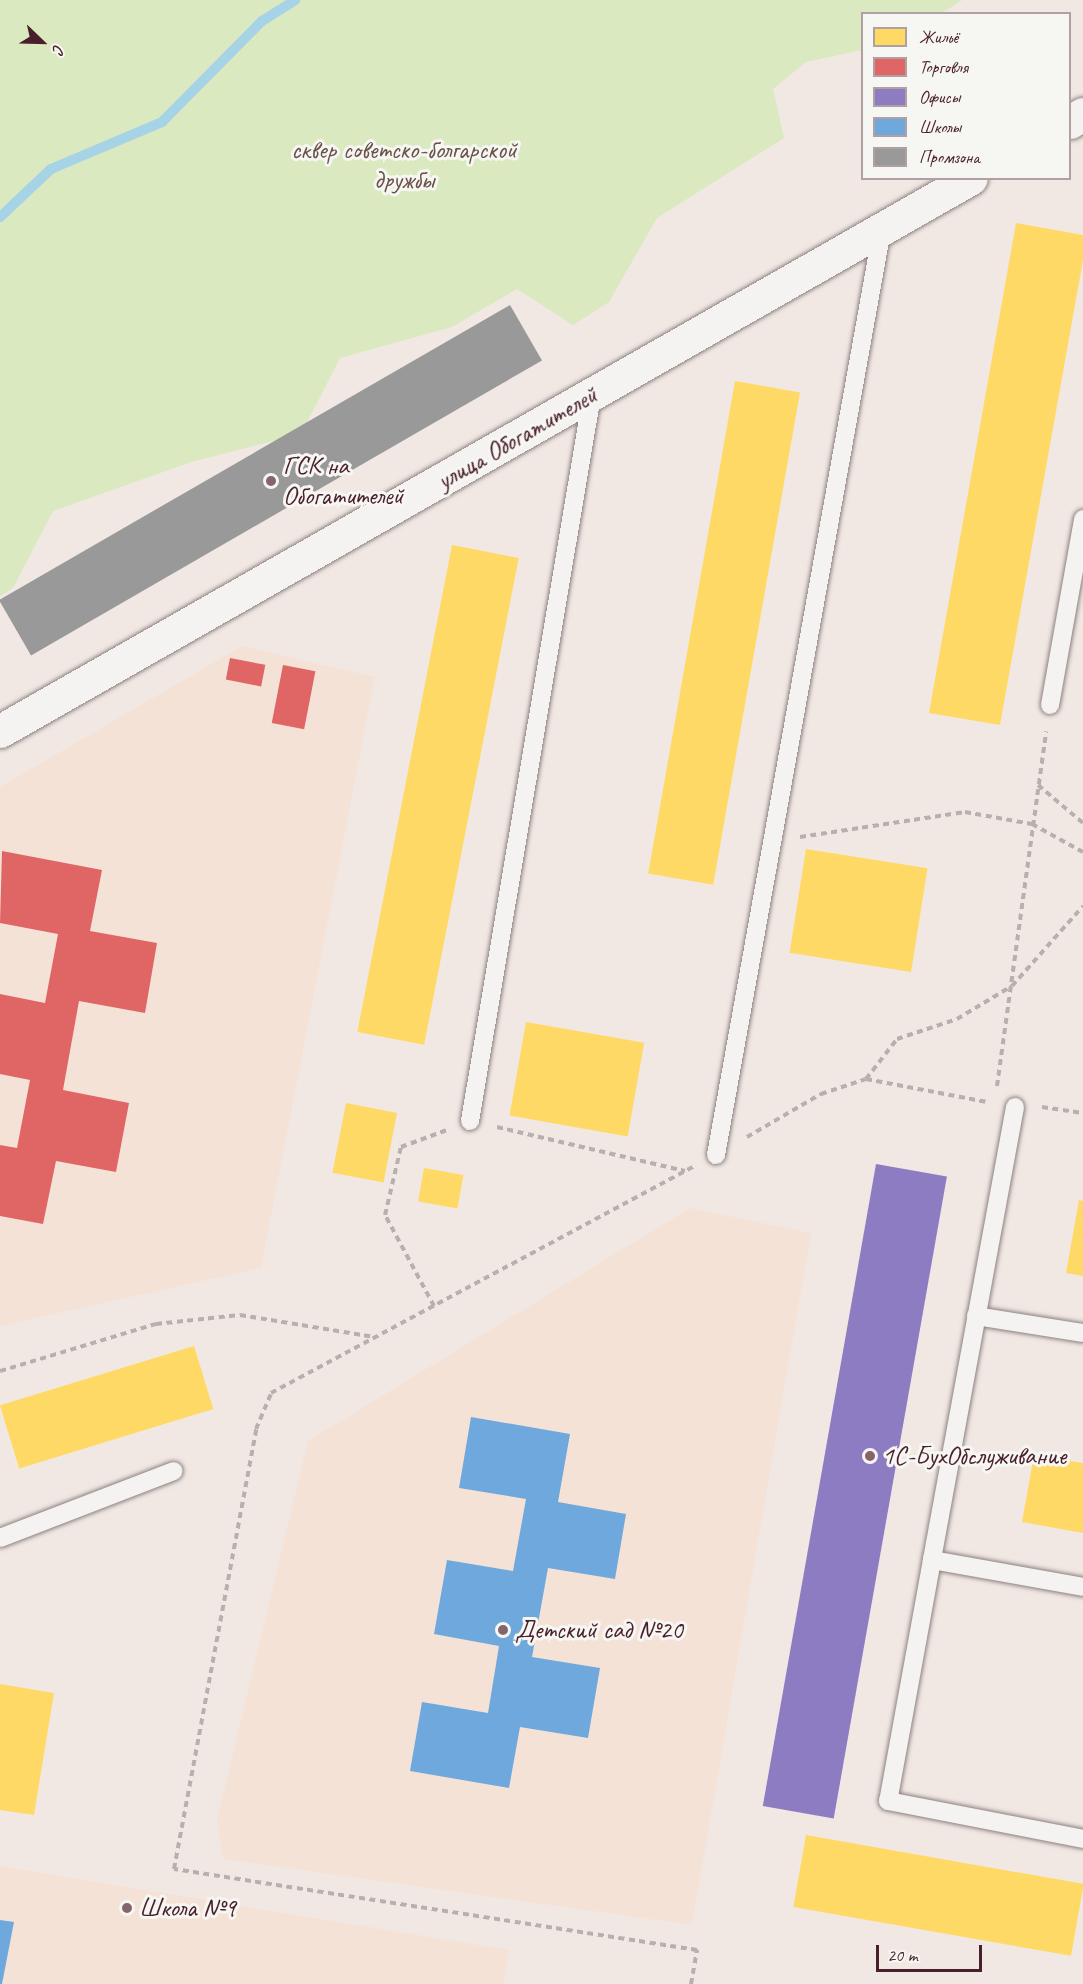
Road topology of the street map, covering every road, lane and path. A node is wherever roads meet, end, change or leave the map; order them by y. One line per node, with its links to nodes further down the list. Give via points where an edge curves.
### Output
1 (969, 180): 2 (street, улица Обогатителей)
2 (882, 230): 3 (street, улица Обогатителей); 10 (lane)
3 (592, 395): 6 (street, улица Обогатителей); 18 (lane)
4 (1083, 519): 5 (lane)
5 (1050, 705): 7 (path)
6 (0, 731)
7 (1038, 785): 8 (path); 9 (path)
8 (1083, 823)
9 (1032, 824): 10 (path, via 965,812 857,832); 11 (path); 13 (path)
10 (775, 839): 19 (lane)
11 (1083, 852)
12 (1083, 906): 13 (path)
13 (1012, 986): 14 (path, via 957,1019 897,1039); 15 (path)
14 (866, 1079): 15 (path); 19 (path, via 821,1094)
15 (995, 1104): 16 (path)
16 (1015, 1107): 17 (path); 22 (lane)
17 (1083, 1113)
18 (470, 1121): 20 (path); 21 (path, via 401,1147 385,1215)
19 (716, 1155): 20 (path)
20 (687, 1171): 21 (path)
21 (434, 1306): 24 (path)
22 (976, 1316): 23 (lane); 28 (lane)
23 (1083, 1333)
24 (376, 1337): 25 (path, via 240,1315 156,1324); 31 (path, via 271,1393 256,1429 174,1869 697,1950)
25 (0, 1371)
26 (174, 1471): 27 (lane)
27 (0, 1538)
28 (932, 1560): 29 (lane); 30 (lane, via 888,1801)
29 (1083, 1587)
30 (1083, 1839)
31 (692, 1984)

